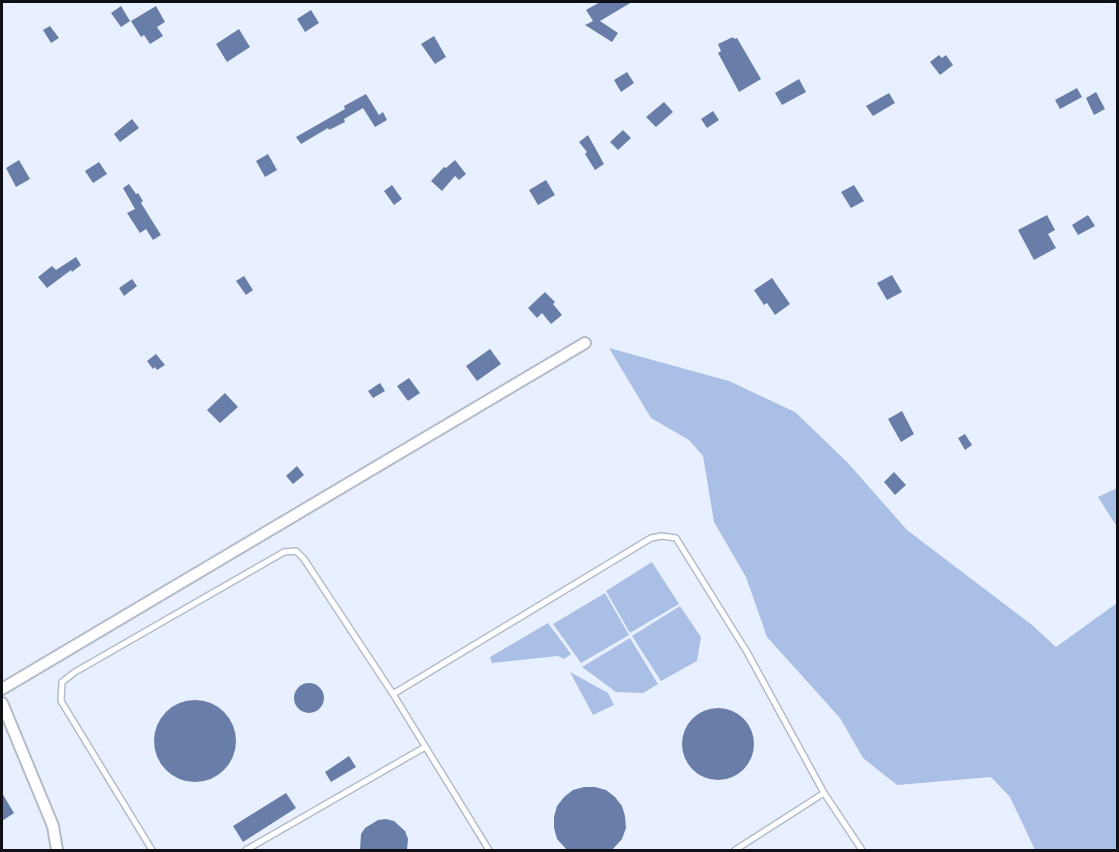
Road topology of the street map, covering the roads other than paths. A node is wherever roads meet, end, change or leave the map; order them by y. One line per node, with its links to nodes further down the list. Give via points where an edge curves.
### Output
1 (585, 343): 2 (street)
2 (2, 689)
3 (393, 694): 5 (lane); 6 (lane, via 651,538 676,538 747,652); 8 (lane, via 296,551 284,552 75,672 62,682 61,700)
4 (2, 703): 7 (street, via 53,826)
5 (425, 747): 9 (lane); 10 (lane)
6 (824, 793): 11 (lane); 12 (lane)
7 (57, 850)
8 (152, 850)
9 (246, 850)
10 (489, 850)
11 (735, 850)
12 (862, 850)

